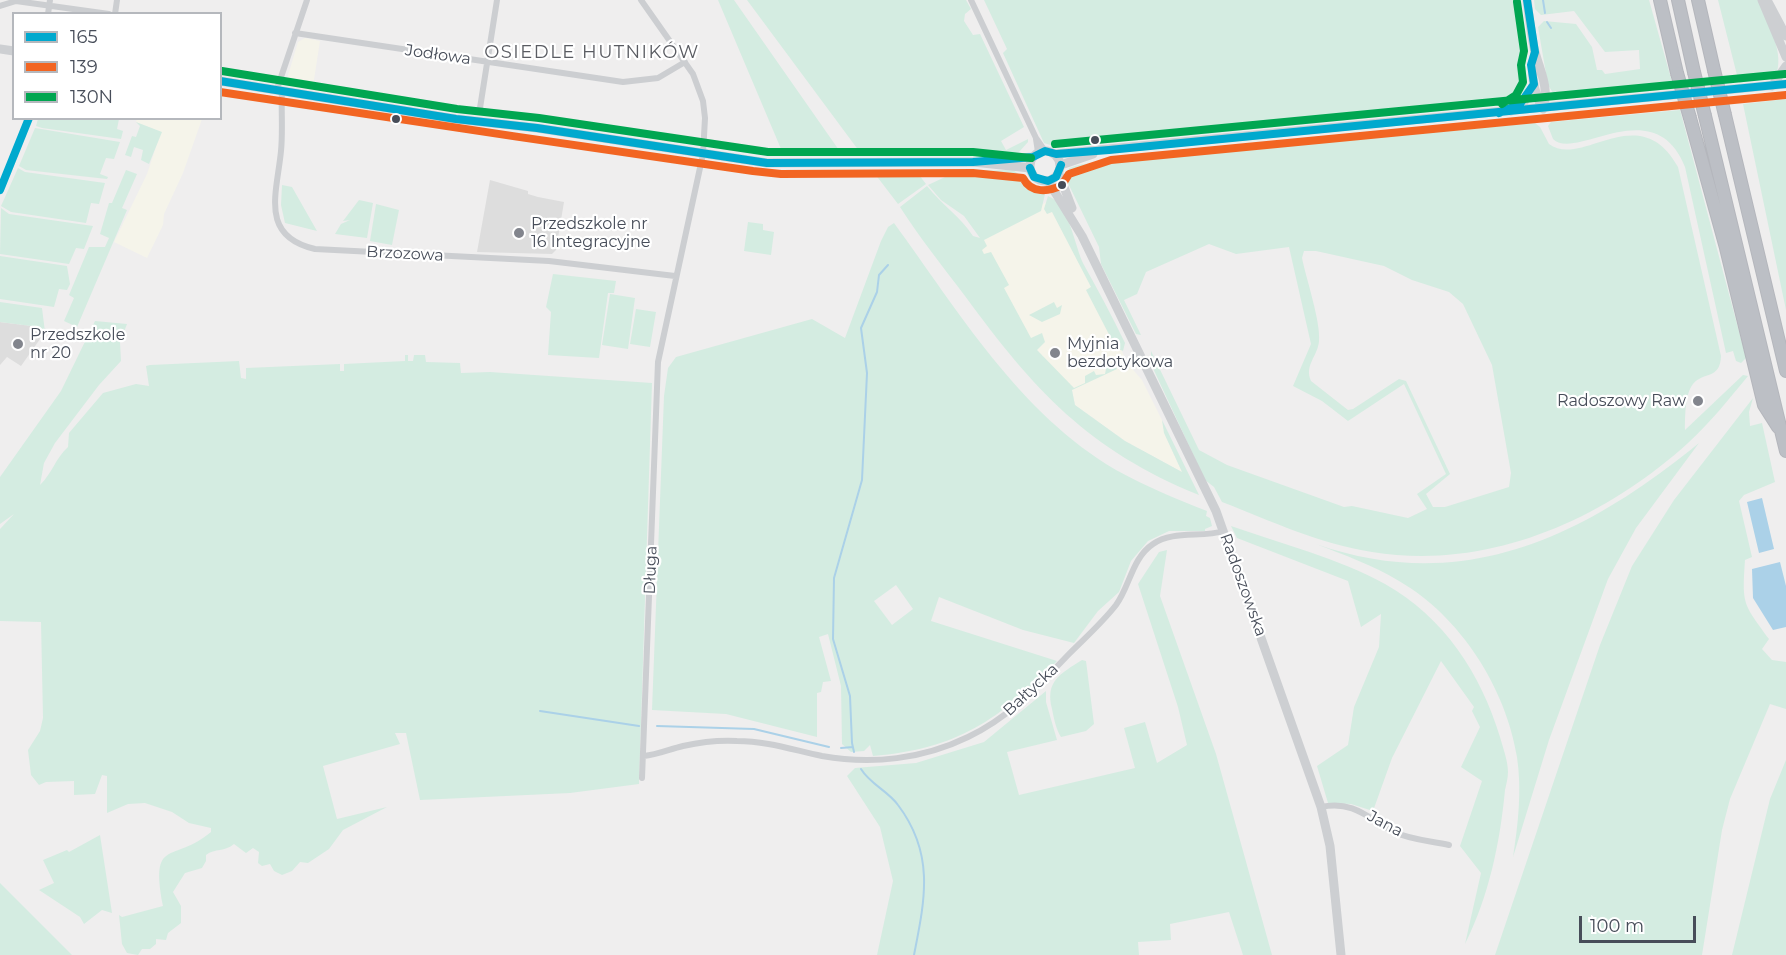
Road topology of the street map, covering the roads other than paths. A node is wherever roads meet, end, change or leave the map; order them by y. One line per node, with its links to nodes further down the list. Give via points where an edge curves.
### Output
1 (307, 0): 14 (street)
2 (497, 0): 19 (street)
3 (641, 0): 18 (street)
4 (971, 0): 31 (street, via 1036,138)
5 (1527, 0): 16 (street)
6 (1660, 0): 41 (highway, bridge, via 1677,73)
7 (1678, 0): 41 (highway, bridge)
8 (1698, 0): 42 (highway, bridge)
9 (1762, 0): 17 (street)
10 (1767, 0): 15 (street)
11 (50, 3): 12 (street, via 16,1); 13 (street)
12 (0, 6)
13 (98, 12)
14 (295, 33): 19 (street, Jodłowa); 25 (street)
15 (1786, 36)
16 (1535, 52): 22 (street); 27 (street, via 1546,87)
17 (1786, 57)
18 (685, 62): 19 (street, Jodłowa, via 658,78 627,82); 32 (street, via 705,107)
19 (487, 63): 26 (street)
20 (1786, 66): 24 (street)
21 (222, 81): 25 (street)
22 (1534, 84): 27 (street); 28 (street, via 1524,102)
23 (1786, 84): 24 (street)
24 (1772, 86): 27 (street)
25 (280, 90): 32 (street); 40 (street, Brzozowa, via 282,130 275,213 284,233 296,243 315,249 549,261)
26 (480, 108)
27 (1543, 109): 28 (street)
28 (1508, 112): 30 (street)
29 (28, 120): 38 (street)
30 (1109, 150): 33 (street); 36 (street)
31 (1038, 153): 33 (street); 34 (street); 35 (street)
32 (703, 154): 34 (street, via 781,164); 40 (street)
33 (1056, 154): 36 (street)
34 (973, 162): 35 (street)
35 (1030, 168): 37 (street, via 1034,177)
36 (1060, 169): 37 (street); 39 (street, Radoszowska)
37 (1048, 181): 39 (street, Radoszowska)
38 (0, 190)
39 (1082, 236): 44 (street, Radoszowska)
40 (675, 276): 45 (street, Długa, via 658,362)
41 (1756, 347): 43 (highway, via 1771,420 1781,431)
42 (1786, 371)
43 (1786, 451)
44 (1224, 531): 45 (street, Bałtycka, via 1171,536 1147,548 1117,604 1030,694 998,721 944,747 906,757 859,760 766,743 724,740); 47 (street, Radoszowska)
45 (644, 756): 46 (street, Długa)
46 (642, 778)
47 (1321, 807): 48 (street, Jana, via 1354,809 1398,833); 49 (street, Radoszowska, via 1330,846)
48 (1449, 844)
49 (1341, 955)

